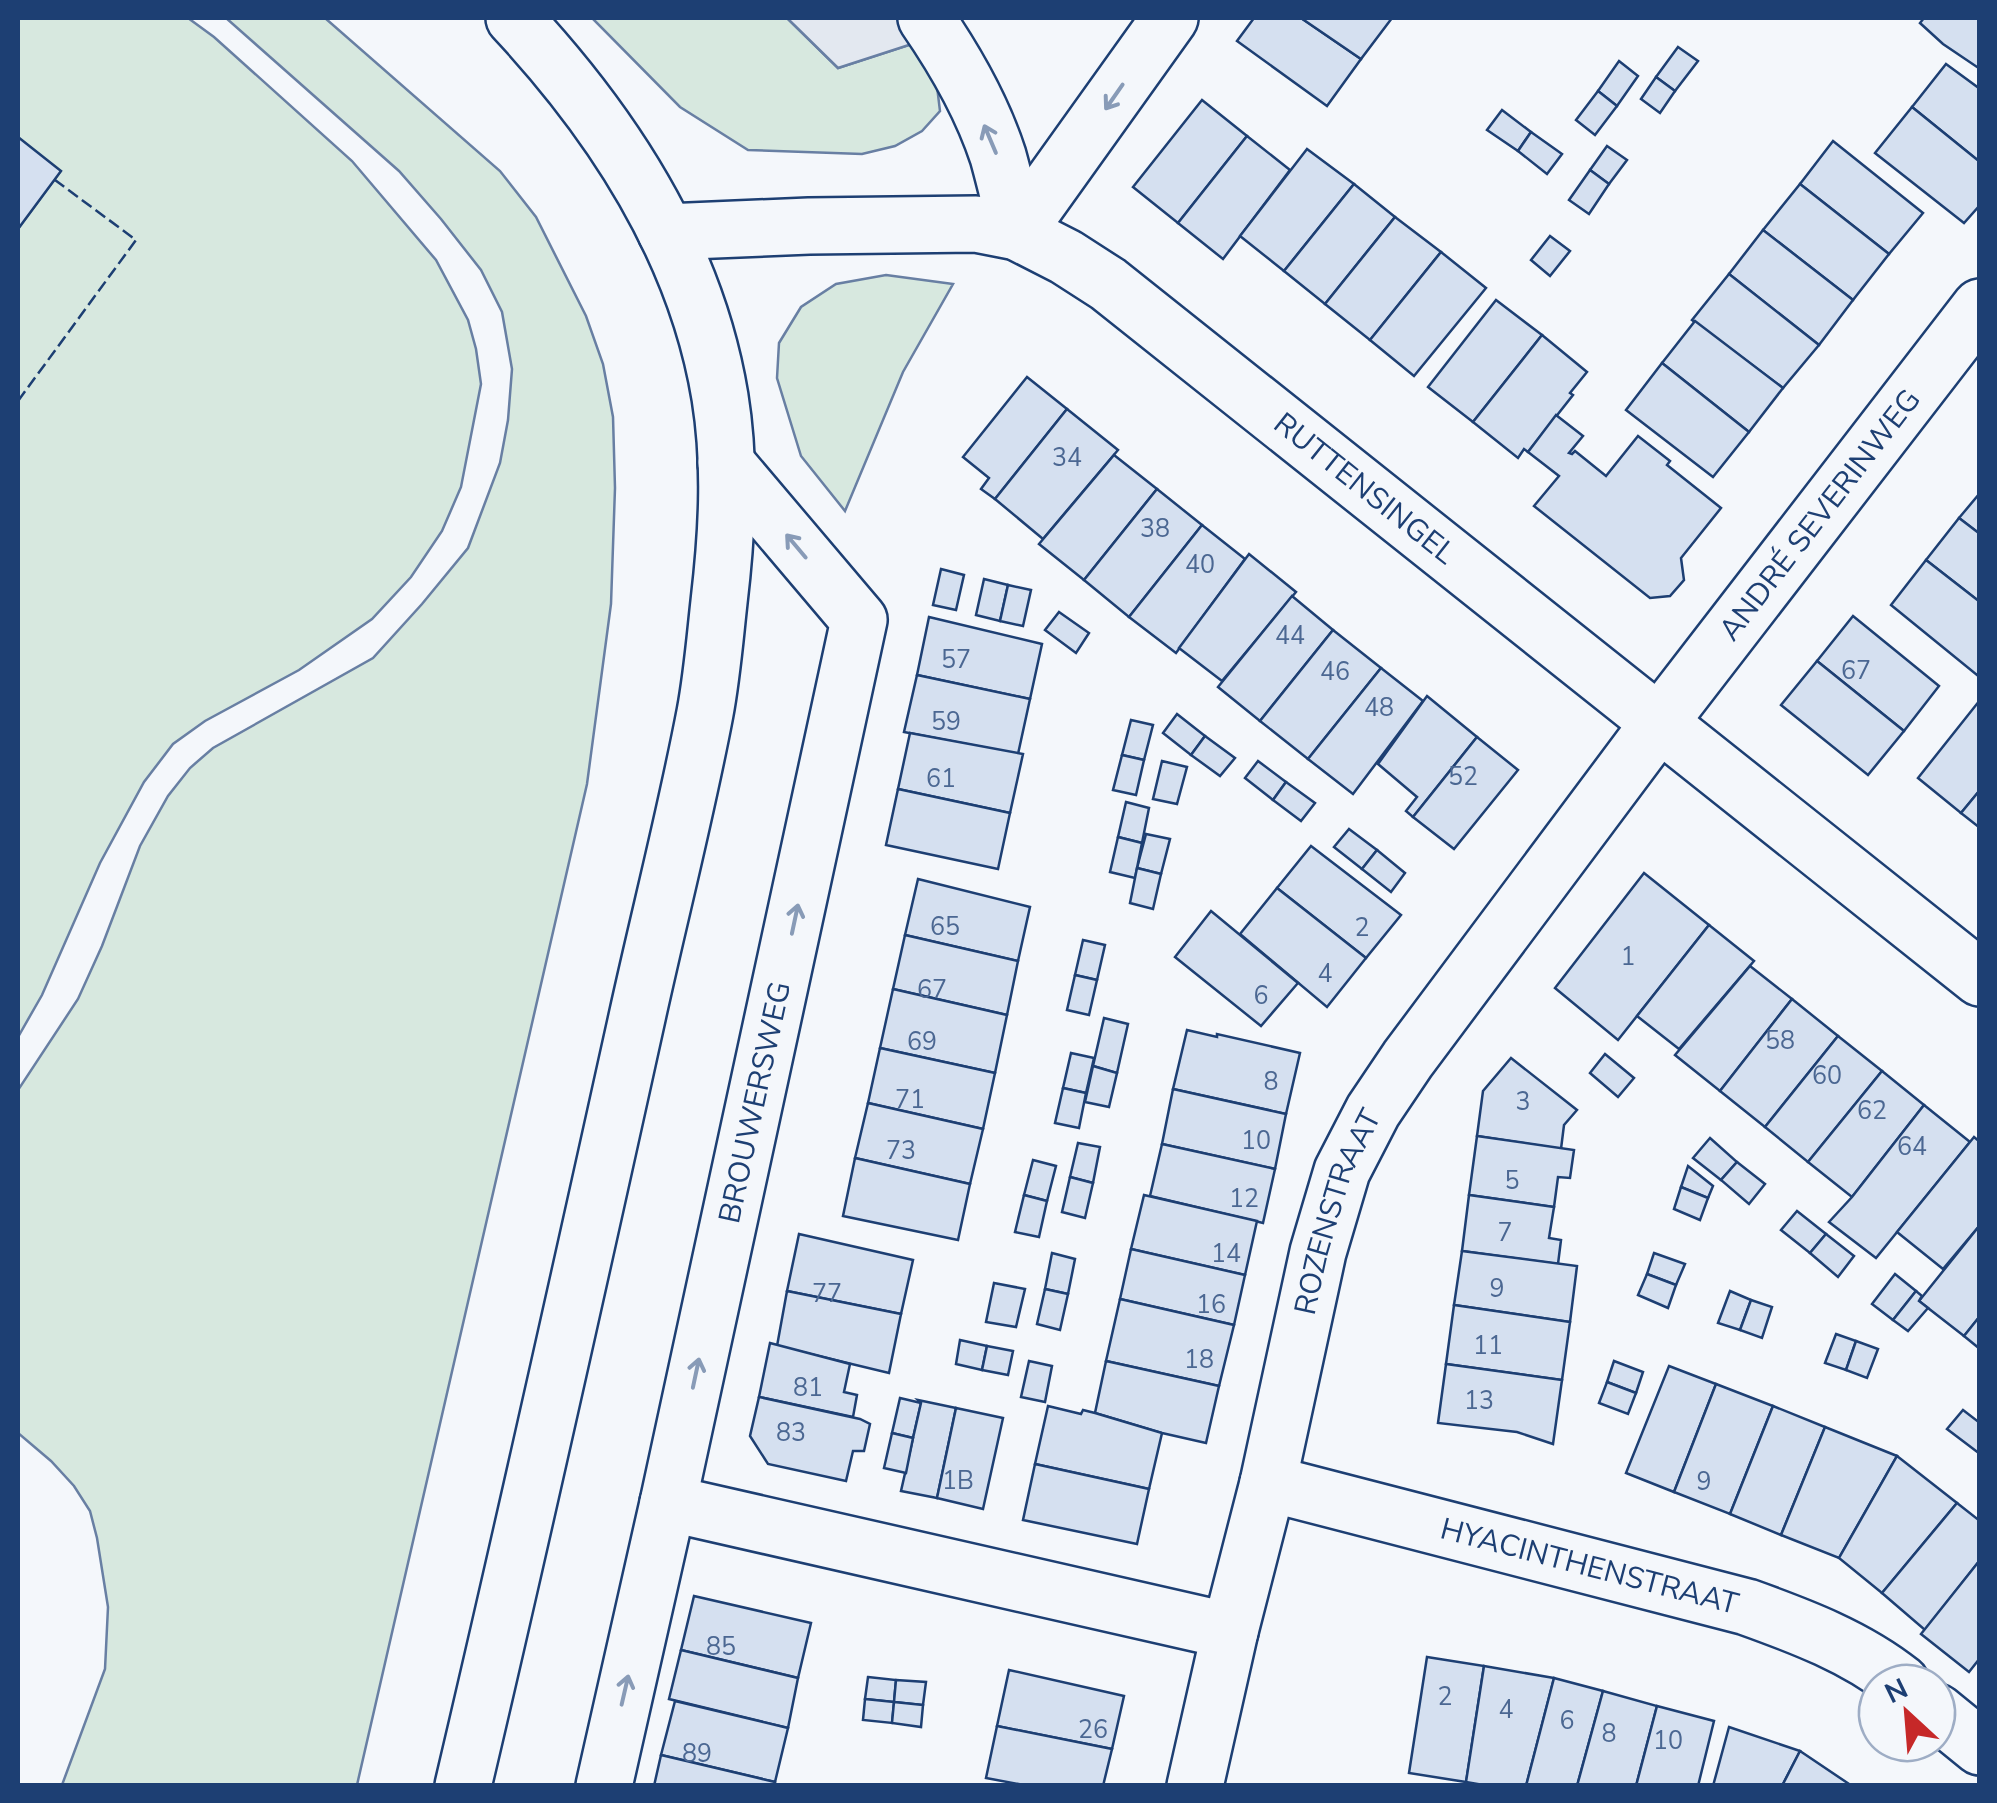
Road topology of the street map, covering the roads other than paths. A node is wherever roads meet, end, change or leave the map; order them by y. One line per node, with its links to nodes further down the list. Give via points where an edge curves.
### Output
1 (514, 18): 4 (street, via 608,132)
2 (926, 18): 5 (street, one-way to 2, via 997,154)
3 (1170, 18): 5 (street, one-way to 5)
4 (666, 232): 5 (street, RUTTENSINGEL, via 929,223); 7 (street, via 713,360)
5 (1018, 232): 8 (street, RUTTENSINGEL, via 1108,284)
6 (1980, 307): 8 (street, ANDRÉ SEVERINWEG)
7 (726, 463): 11 (street, BROUWERSWEG, one-way to 7, via 859,620); 16 (street, via 724,557 706,711)
8 (1659, 722): 9 (street, RUTTENSINGEL); 10 (street, ROZENSTRAAT, via 1408,1059 1342,1171)
9 (1980, 978)
10 (1268, 1483): 12 (street, ROZENSTRAAT); 13 (street, HYACINTHENSTRAAT, via 1747,1607 1813,1631)
11 (668, 1503): 12 (street); 17 (street, BROUWERSWEG, one-way to 11)
12 (1230, 1631): 18 (street, ROZENSTRAAT)
13 (1872, 1663)
14 (1957, 1728): 15 (street)
15 (1980, 1747)
16 (463, 1786)
17 (604, 1786)
18 (1195, 1786)

